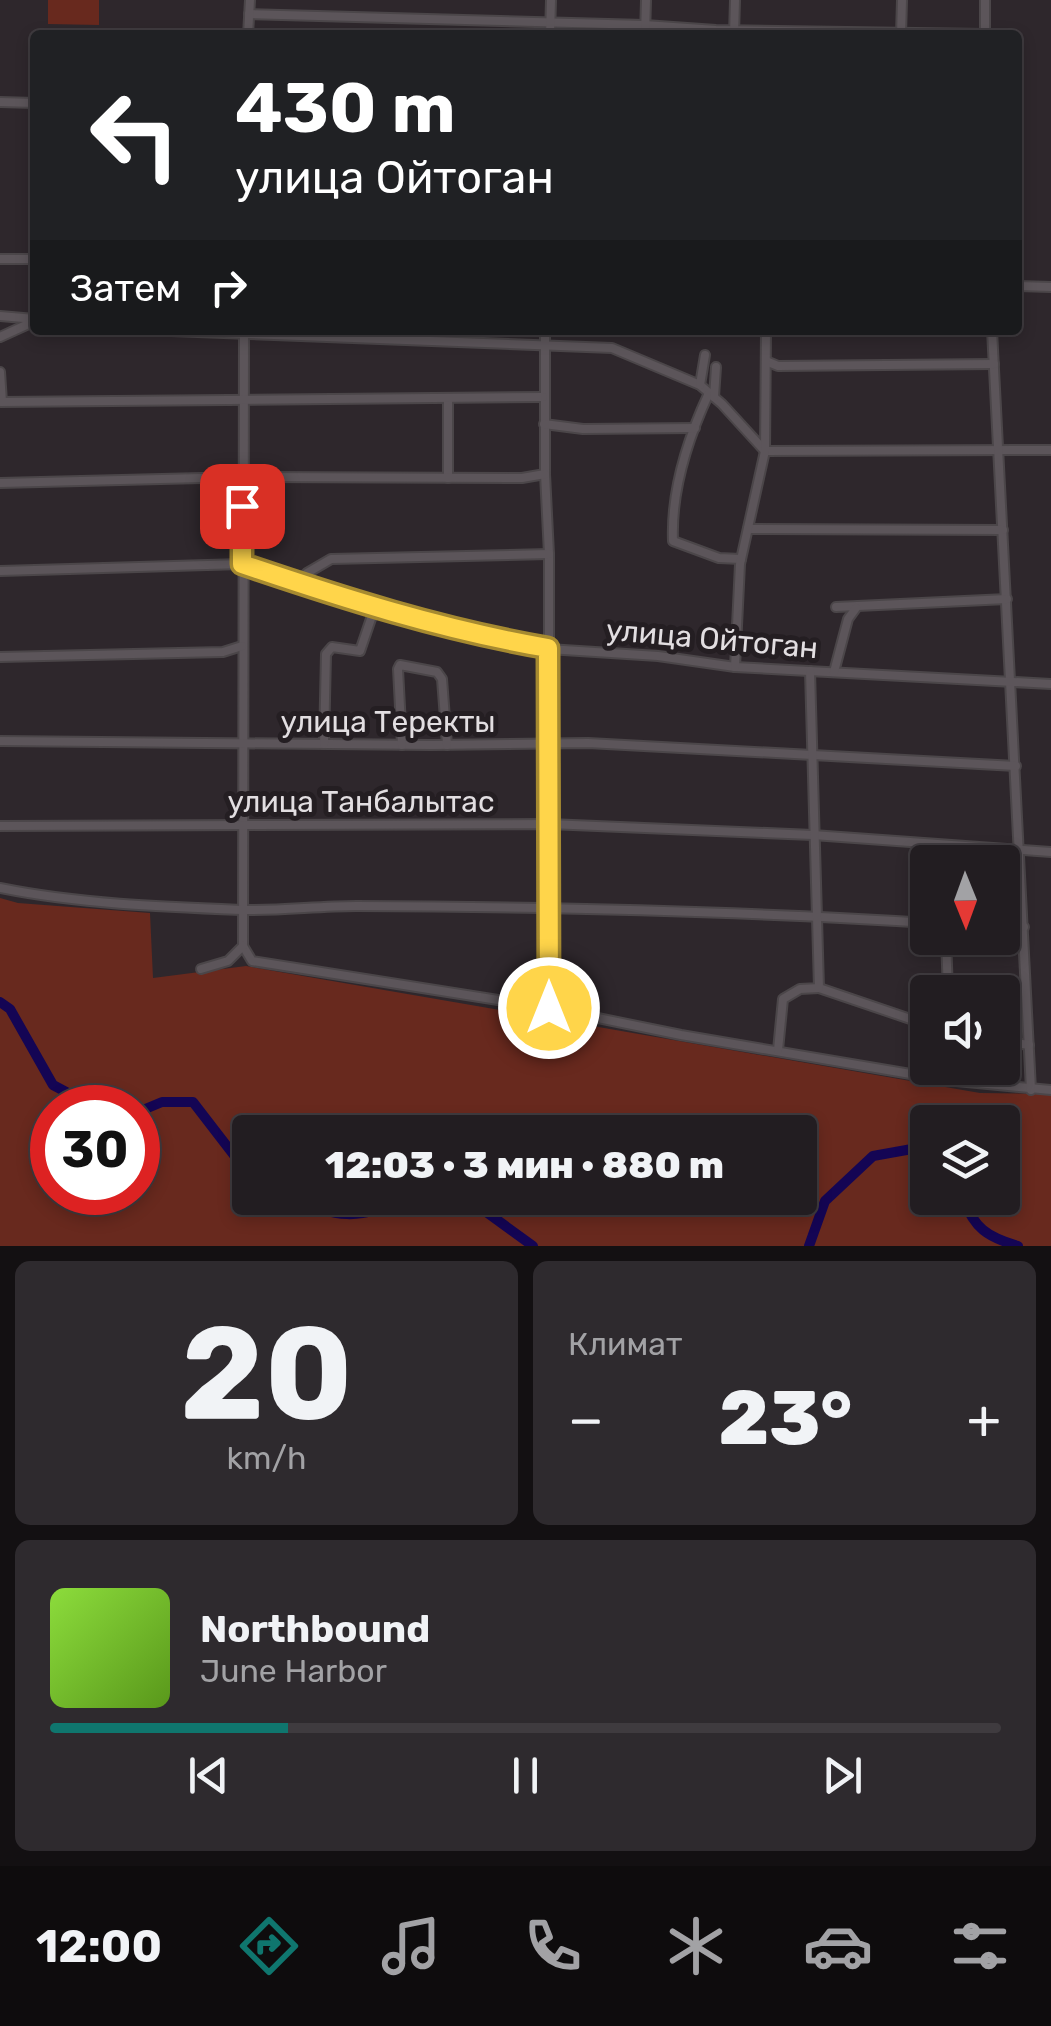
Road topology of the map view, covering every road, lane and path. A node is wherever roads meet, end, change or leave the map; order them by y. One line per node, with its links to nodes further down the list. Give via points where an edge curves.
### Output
1 (250, 0): 7 (street)
2 (550, 0): 8 (street)
3 (646, 0): 11 (street)
4 (735, 0): 12 (street)
5 (902, 0): 13 (street)
6 (985, 0): 14 (street)
7 (249, 14): 8 (street); 9 (street)
8 (551, 23): 10 (street); 11 (street)
9 (248, 30)
10 (550, 30)
11 (645, 30)
12 (734, 30)
13 (901, 30)
14 (985, 30)
15 (0, 102): 16 (street)
16 (30, 103)
17 (0, 258): 18 (street)
18 (30, 259)
19 (1022, 286): 20 (street)
20 (1051, 287)
21 (0, 316): 22 (street)
22 (30, 319)
23 (30, 322): 29 (street)
24 (244, 335): 39 (street)
25 (305, 335): 30 (street)
26 (544, 335): 30 (street)
27 (766, 335): 32 (street)
28 (992, 335): 33 (street)
29 (0, 337)
30 (544, 343): 36 (street, via 612,348); 38 (street)
31 (705, 355): 36 (street)
32 (766, 361): 33 (street); 45 (street)
33 (994, 364): 46 (street)
34 (716, 368): 37 (street)
35 (0, 372): 41 (street)
36 (700, 385): 37 (street)
37 (711, 395): 43 (street); 45 (street)
38 (544, 397): 40 (street); 42 (street)
39 (244, 398): 40 (street); 41 (street); 48 (street)
40 (448, 398): 49 (street)
41 (1, 402)
42 (544, 424): 43 (street); 47 (street)
43 (694, 428): 54 (street, via 673,541 719,558)
44 (1051, 450): 46 (street)
45 (765, 451): 46 (street); 51 (street)
46 (999, 452): 52 (street)
47 (545, 474): 49 (street); 53 (street)
48 (242, 477): 49 (street); 50 (street); 55 (street)
49 (448, 478)
50 (0, 483)
51 (748, 529): 52 (street); 54 (street)
52 (1003, 530): 58 (street)
53 (550, 554): 57 (street, via 343,558 318,564); 63 (street)
54 (741, 558): 65 (street)
55 (242, 564): 56 (street, улица Ойтоган); 57 (street, улица Ойтоган); 62 (street)
56 (0, 571)
57 (298, 584): 60 (street, улица Ойтоган)
58 (1007, 599): 59 (street); 68 (street)
59 (860, 606): 61 (street); 67 (street, via 851,611)
60 (375, 607): 63 (street, улица Ойтоган); 72 (street, via 360,651 332,647 326,654)
61 (836, 607)
62 (242, 646): 64 (street, via 223,652); 71 (street)
63 (548, 648): 65 (street, улица Ойтоган); 75 (street)
64 (0, 657)
65 (735, 667): 66 (street, улица Ойтоган)
66 (810, 670): 67 (street, улица Ойтоган); 76 (street)
67 (834, 672): 68 (street, улица Ойтоган)
68 (1012, 682): 69 (street, улица Ойтоган); 77 (street)
69 (1051, 684)
70 (0, 740): 71 (street, улица Теректы)
71 (242, 743): 72 (street, улица Теректы); 78 (street)
72 (324, 744): 74 (street, улица Теректы)
73 (447, 744): 74 (street, улица Теректы); 74 (street, via 442,679 437,672 400,665); 75 (street, улица Теректы)
74 (402, 745)
75 (550, 745): 76 (street, улица Теректы); 79 (street)
76 (812, 754): 77 (street, улица Теректы); 81 (street)
77 (1016, 766): 82 (street)
78 (242, 824): 79 (street, улица Танбалытас); 80 (street, улица Танбалытас); 86 (street)
79 (548, 824): 81 (street, улица Танбалытас); 85 (street)
80 (0, 826)
81 (813, 835): 82 (street, улица Танбалытас); 87 (street)
82 (1021, 851): 83 (street, улица Танбалытас); 90 (street)
83 (1051, 852)
84 (0, 888): 86 (street, via 60,900)
85 (550, 909): 86 (street); 87 (street); 94 (street)
86 (244, 910): 91 (street)
87 (817, 916): 88 (street); 93 (street)
88 (910, 922)
89 (1020, 927): 90 (street)
90 (1024, 927): 97 (street)
91 (243, 946): 92 (street, via 228,961); 94 (street, via 252,962)
92 (201, 969)
93 (819, 988): 95 (street); 98 (street, via 783,999)
94 (549, 1008): 98 (street)
95 (910, 1021)
96 (1020, 1044): 97 (street)
97 (1029, 1045): 101 (street)
98 (778, 1050): 99 (street)
99 (910, 1069)
100 (1002, 1085): 101 (street)
101 (1031, 1090): 102 (street)
102 (1051, 1090)

